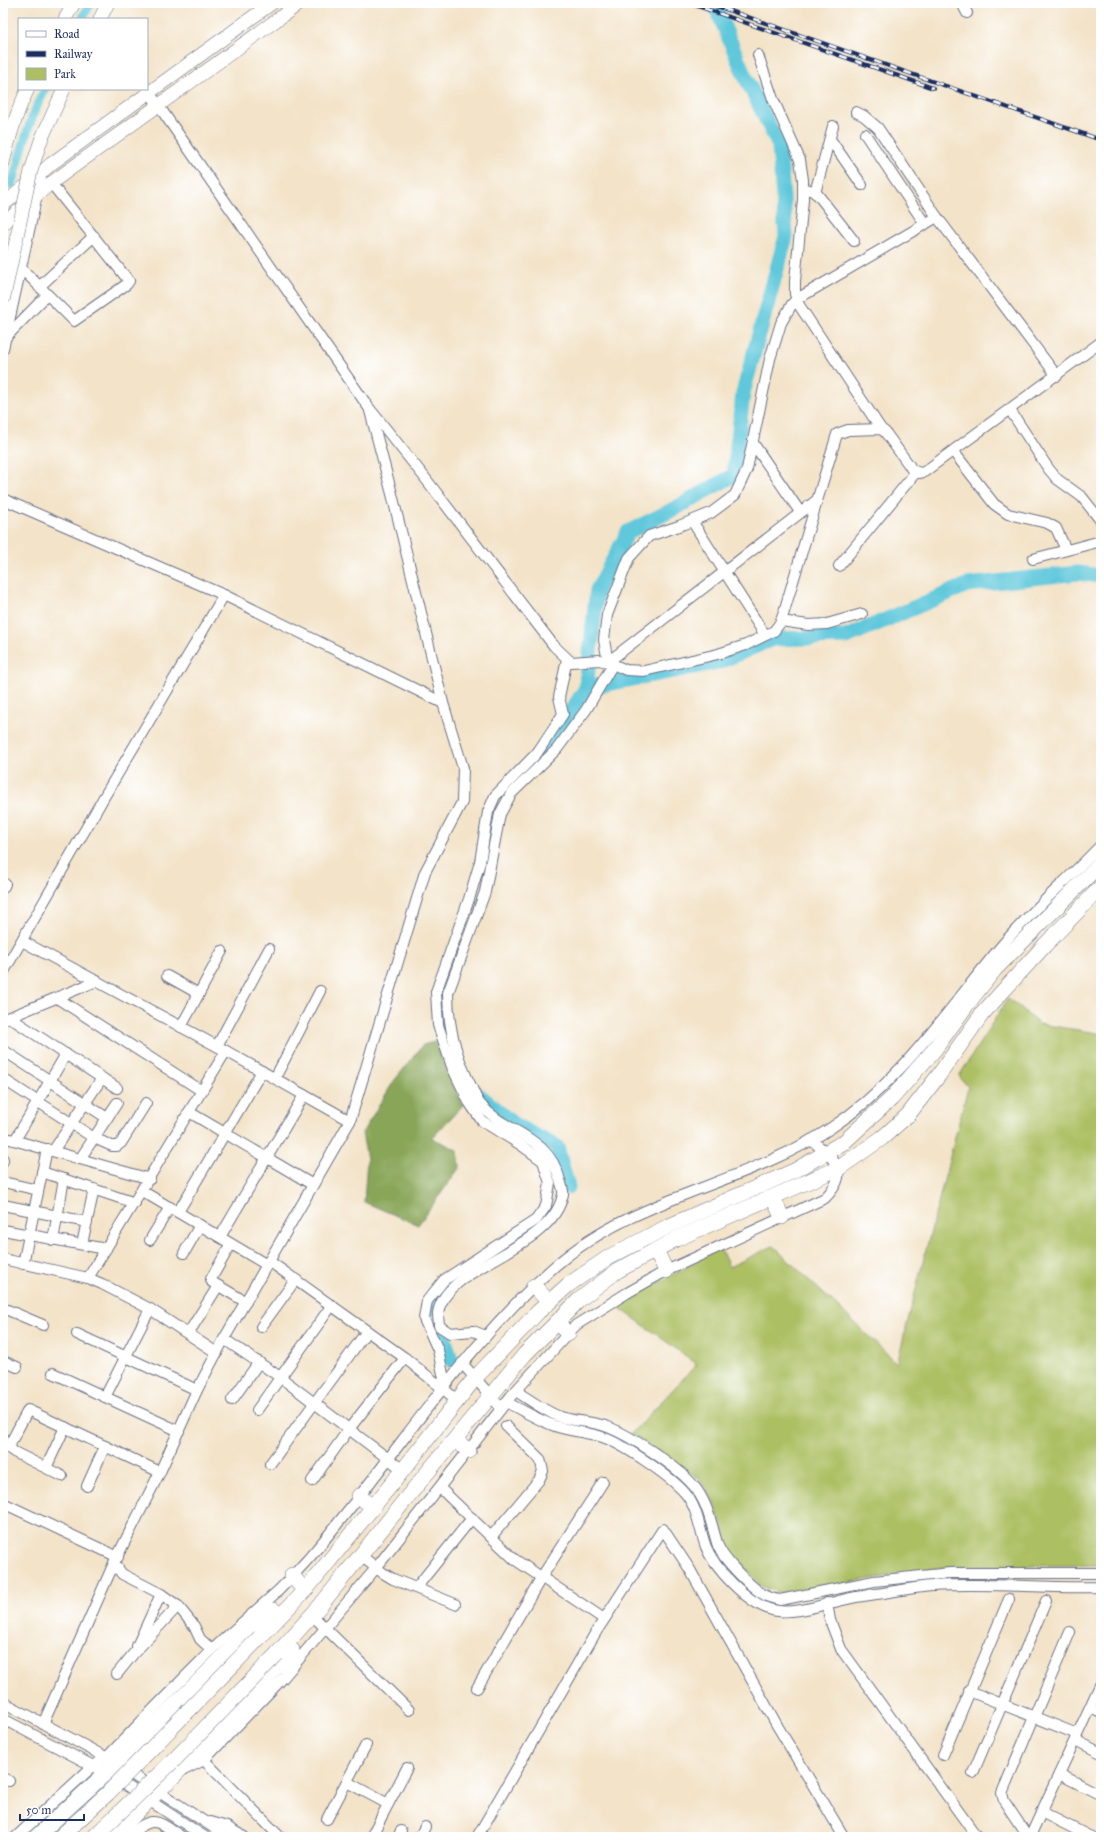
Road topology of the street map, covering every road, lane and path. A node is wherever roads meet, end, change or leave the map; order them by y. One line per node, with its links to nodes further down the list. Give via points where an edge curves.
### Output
1 (74, 3): 7 (main road)
2 (108, 3): 8 (main road)
3 (272, 3): 12 (main road)
4 (300, 3): 13 (main road)
5 (962, 3): 6 (street)
6 (967, 13)
7 (66, 18)
8 (100, 18)
9 (758, 55): 22 (street, via 773,99 800,160)
10 (27, 90): 18 (main road, via 12,128)
11 (64, 90): 35 (main road, bridge, via 41,140 31,171)
12 (149, 92): 13 (street); 19 (main road)
13 (157, 105): 20 (main road); 40 (street)
14 (856, 112): 26 (street, via 878,128)
15 (834, 126): 17 (street)
16 (865, 134): 28 (street)
17 (830, 139): 21 (street); 23 (street)
18 (3, 163)
19 (42, 172): 24 (street); 25 (main road)
20 (51, 183): 24 (main road); 29 (street)
21 (862, 185)
22 (803, 188): 23 (street); 34 (street, via 795,281)
23 (815, 193): 30 (street)
24 (37, 195): 27 (main road); 31 (street)
25 (3, 205)
26 (937, 217): 28 (street); 39 (street)
27 (3, 224)
28 (925, 224): 34 (street)
29 (94, 236): 32 (street); 33 (street, via 128,278 127,284 74,321)
30 (854, 241)
31 (21, 268): 32 (street); 36 (street)
32 (39, 287): 33 (street)
33 (47, 294): 36 (street)
34 (797, 299): 42 (street); 43 (street, via 780,323)
35 (3, 301)
36 (6, 337): 38 (street)
37 (1101, 342): 39 (street)
38 (3, 349)
39 (1056, 376): 41 (street)
40 (369, 408): 60 (street, via 554,646); 62 (street)
41 (1010, 410): 44 (street); 50 (street, via 1048,468 1082,497)
42 (881, 429): 45 (street); 47 (street, via 848,430 837,434)
43 (753, 443): 48 (street); 49 (street, via 747,469 735,495 711,513)
44 (954, 451): 45 (street, via 924,472); 52 (street, via 994,504 1008,514 1047,523 1056,528)
45 (916, 472): 54 (street)
46 (3, 499): 56 (street)
47 (816, 500): 48 (street); 58 (street)
48 (800, 512): 55 (street)
49 (692, 521): 55 (street); 61 (street, via 649,536 629,558 607,615 604,640)
50 (1101, 521)
51 (1101, 541): 52 (street)
52 (1066, 550): 53 (street)
53 (1033, 559)
54 (839, 566)
55 (723, 572): 59 (street); 61 (street)
56 (224, 596): 62 (street); 68 (street)
57 (862, 614): 58 (street, via 827,624 808,625)
58 (781, 621): 59 (street, via 774,631)
59 (765, 635): 61 (street, via 746,645 718,654 644,671 626,670)
60 (569, 660): 61 (street); 168 (street, via 559,697 563,714 537,753 495,796 490,806 480,862 436,992 438,1024 452,1067 469,1102 482,1121 543,1162 550,1183 546,1206 536,1220 444,1280 427,1301 424,1319 438,1350)
61 (608, 663): 156 (street, via 586,710 558,749 511,794 500,814 485,892 448,993 453,1041 462,1070 480,1105 544,1150 557,1169 563,1193 557,1213 544,1228 463,1280 446,1295 438,1314 439,1326 450,1333 473,1331)
62 (443, 703): 97 (street, via 463,768 462,802 425,872)
63 (1101, 845): 103 (street, via 1004,944 925,1042 888,1083 847,1117)
64 (1101, 864): 105 (highway, via 995,969 934,1050 892,1098 844,1142)
65 (3, 883): 67 (street)
66 (1101, 887): 108 (highway, via 982,1014 908,1116)
67 (3, 888)
68 (22, 941): 71 (street); 73 (street)
69 (269, 950): 79 (street)
70 (222, 951): 75 (street)
71 (3, 973)
72 (167, 976): 75 (street)
73 (97, 981): 76 (street); 78 (street)
74 (320, 991): 85 (street)
75 (199, 994): 78 (street)
76 (57, 998): 77 (street); 89 (street)
77 (6, 1019): 82 (street)
78 (181, 1027): 79 (street)
79 (217, 1046): 81 (street)
80 (3, 1050): 87 (street)
81 (226, 1051): 83 (street); 89 (street)
82 (66, 1054): 84 (street); 87 (street)
83 (262, 1071): 85 (street); 99 (street)
84 (102, 1078): 88 (street); 94 (street)
85 (275, 1078): 90 (street)
86 (3, 1080): 91 (street)
87 (50, 1081): 91 (street); 94 (street)
88 (117, 1088)
89 (202, 1091): 95 (street)
90 (304, 1095): 97 (street); 106 (street)
91 (37, 1102): 98 (street); 102 (street)
92 (116, 1103): 96 (street)
93 (146, 1103): 101 (street, via 117,1146)
94 (85, 1104): 96 (street); 98 (street)
95 (189, 1112): 99 (street); 111 (street)
96 (107, 1118): 101 (street)
97 (350, 1121): 113 (street)
98 (71, 1124): 101 (street); 104 (street)
99 (225, 1134): 106 (street); 120 (street)
100 (3, 1137): 102 (street)
101 (94, 1138): 107 (street)
102 (14, 1140): 104 (street)
103 (811, 1140): 105 (street); 143 (street, via 770,1162 639,1213 582,1246 557,1264)
104 (50, 1150): 107 (street); 109 (street)
105 (827, 1153): 108 (street); 145 (highway, via 796,1170 669,1226 608,1257)
106 (267, 1158): 113 (street); 128 (street)
107 (80, 1159): 111 (street)
108 (839, 1168): 117 (highway); 123 (street, via 839,1181 825,1198)
109 (42, 1172): 110 (street); 115 (street)
110 (64, 1179): 114 (street); 122 (street)
111 (150, 1179): 116 (street)
112 (3, 1182): 115 (street)
113 (313, 1185): 137 (street)
114 (94, 1189): 118 (street); 124 (street)
115 (38, 1190): 121 (street)
116 (142, 1191): 118 (street); 120 (street)
117 (773, 1198): 123 (highway); 134 (highway)
118 (135, 1204): 133 (street)
119 (3, 1205): 121 (street)
120 (174, 1210): 125 (street); 130 (street)
121 (34, 1211): 122 (street); 127 (street)
122 (58, 1216): 124 (street); 129 (street)
123 (782, 1218): 139 (street)
124 (87, 1222): 131 (street)
125 (200, 1226): 128 (street); 135 (street)
126 (3, 1230): 127 (street)
127 (29, 1236): 129 (street); 138 (street)
128 (220, 1237): 132 (street)
129 (53, 1240): 131 (street)
130 (150, 1240)
131 (82, 1244): 133 (street)
132 (231, 1244): 137 (street); 142 (street, via 210,1279)
133 (106, 1249): 140 (street)
134 (656, 1250): 139 (highway); 149 (highway, via 617,1271 579,1300)
135 (184, 1252)
136 (3, 1259): 138 (street)
137 (268, 1263): 141 (street); 144 (street)
138 (23, 1264): 140 (street)
139 (666, 1271): 155 (street, via 627,1292 582,1321)
140 (88, 1278): 148 (street)
141 (296, 1279): 146 (street); 151 (street)
142 (218, 1286): 144 (street); 154 (street)
143 (534, 1286): 145 (highway); 156 (street)
144 (246, 1302): 157 (street)
145 (549, 1302): 167 (highway)
146 (332, 1305): 152 (street); 166 (street)
147 (3, 1308): 150 (street)
148 (150, 1310): 154 (street); 159 (street)
149 (557, 1322): 155 (highway); 171 (highway)
150 (43, 1325)
151 (261, 1327)
152 (367, 1331): 160 (street); 175 (street)
153 (77, 1334): 159 (street)
154 (188, 1334): 158 (street)
155 (568, 1334): 170 (street)
156 (486, 1336): 163 (street)
157 (224, 1339): 158 (street); 162 (street)
158 (217, 1353): 169 (street)
159 (125, 1356): 169 (street); 172 (street)
160 (405, 1358): 168 (street); 180 (street)
161 (3, 1361): 164 (street)
162 (259, 1362): 166 (street); 173 (street)
163 (462, 1363): 167 (street); 168 (street)
164 (17, 1367)
165 (53, 1373): 172 (street)
166 (280, 1377): 175 (street); 177 (street)
167 (475, 1378): 171 (street); 174 (highway)
168 (444, 1386): 174 (street); 185 (street)
169 (197, 1390): 181 (street)
170 (516, 1391): 176 (street); 203 (street, via 561,1417 594,1423 623,1434 679,1472 693,1484 704,1499 719,1548 726,1558 749,1583 770,1598 780,1600 874,1581 950,1573)
171 (490, 1395): 176 (street); 182 (highway)
172 (105, 1397): 181 (street)
173 (232, 1400)
174 (457, 1400): 188 (highway)
175 (314, 1403): 180 (street); 186 (street)
176 (503, 1405): 184 (street); 212 (street, via 556,1426 599,1435 617,1443 677,1485 695,1508 707,1549 731,1582 756,1603 778,1612 790,1612)
177 (257, 1410)
178 (506, 1426): 199 (street, via 540,1459 543,1471 539,1480)
179 (65, 1427): 183 (street); 187 (street); 187 (street, via 28,1410 11,1442 10,1449 14,1452)
180 (349, 1429): 185 (street); 191 (street)
181 (178, 1431): 189 (street)
182 (455, 1440): 184 (highway); 200 (highway)
183 (105, 1446): 189 (street); 193 (street)
184 (469, 1451): 194 (street)
185 (388, 1458): 188 (street); 195 (street)
186 (270, 1464)
187 (46, 1468): 190 (street)
188 (403, 1470): 197 (highway)
189 (160, 1472): 201 (street)
190 (62, 1476)
191 (312, 1481)
192 (603, 1482): 205 (street)
193 (87, 1486)
194 (440, 1488): 198 (street); 202 (street)
195 (359, 1496): 197 (highway); 204 (street, via 338,1524)
196 (3, 1503): 201 (street)
197 (373, 1507): 207 (highway)
198 (472, 1518): 199 (street); 208 (street)
199 (492, 1537): 205 (street, via 514,1559)
200 (360, 1555): 202 (street); 215 (highway)
201 (116, 1560): 209 (street, via 122,1574); 233 (street)
202 (376, 1568): 208 (street); 217 (street)
203 (1101, 1573)
204 (292, 1575): 207 (highway); 220 (street)
205 (542, 1578): 216 (street); 224 (street)
206 (1101, 1587): 212 (street, via 931,1586 856,1596)
207 (305, 1588): 239 (highway, via 294,1593 250,1630); 253 (highway, bridge, via 260,1638 108,1793)
208 (416, 1588): 213 (street)
209 (161, 1594): 214 (street); 221 (street)
210 (1009, 1600): 225 (street)
211 (1046, 1601): 227 (street)
212 (827, 1603): 265 (street, via 830,1620 841,1649)
213 (455, 1604)
214 (178, 1606): 220 (street, via 200,1638); 221 (street)
215 (312, 1615): 217 (street); 219 (highway)
216 (604, 1619): 263 (street); 264 (street, via 663,1529 689,1568 778,1727)
217 (325, 1628): 229 (street); 238 (street, via 283,1678)
218 (1070, 1632): 231 (street)
219 (287, 1643): 238 (highway, via 292,1650); 254 (highway, bridge, via 176,1758)
220 (212, 1650): 239 (street)
221 (134, 1653): 222 (street)
222 (117, 1674)
223 (1101, 1683): 228 (street)
224 (477, 1688)
225 (970, 1691): 227 (street); 237 (street)
226 (3, 1702): 233 (street)
227 (1002, 1704): 231 (street); 241 (street)
228 (1090, 1708): 230 (street); 234 (street)
229 (409, 1710)
230 (1101, 1713)
231 (1034, 1717): 234 (street); 266 (street, via 1002,1797)
232 (3, 1719): 239 (street)
233 (43, 1724): 239 (street)
234 (1076, 1737): 236 (street); 242 (street)
235 (366, 1745): 243 (street)
236 (1101, 1753)
237 (943, 1755)
238 (200, 1756): 245 (highway, via 177,1773); 260 (street)
239 (105, 1765): 245 (street); 245 (street); 251 (street); 252 (highway)
240 (407, 1768): 246 (street)
241 (973, 1773)
242 (1059, 1774): 244 (street); 247 (street)
243 (347, 1782): 246 (street); 248 (street)
244 (1101, 1795)
245 (154, 1796): 249 (street); 255 (highway); 257 (street)
246 (388, 1804): 261 (street)
247 (1041, 1812): 266 (street); 267 (street)
248 (327, 1819)
249 (202, 1820): 258 (street); 259 (street, via 227,1826)
250 (425, 1827): 262 (street)
251 (16, 1837)
252 (36, 1837)
253 (60, 1837)
254 (94, 1837)
255 (117, 1837): 256 (street, via 154,1821 160,1822)
256 (182, 1837)
257 (205, 1837)
258 (228, 1837)
259 (244, 1837)
260 (280, 1837)
261 (371, 1837)
262 (419, 1837)
263 (476, 1837)
264 (844, 1837)
265 (977, 1837)
266 (1029, 1837)
267 (1090, 1837)

